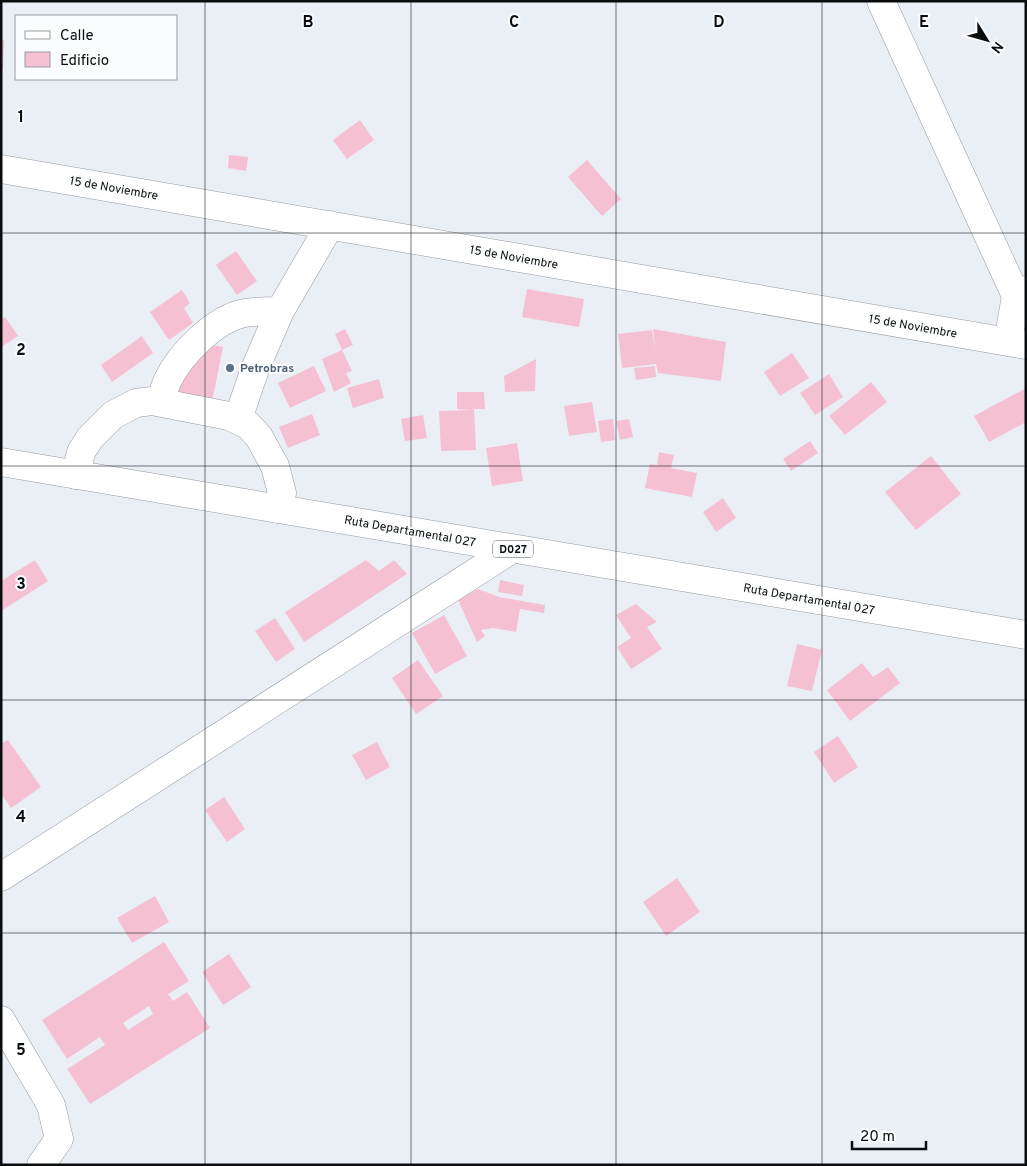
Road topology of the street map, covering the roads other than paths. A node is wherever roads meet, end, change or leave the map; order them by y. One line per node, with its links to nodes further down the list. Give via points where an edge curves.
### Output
1 (881, 1): 4 (street)
2 (1, 169): 3 (street, 15 de Noviembre)
3 (330, 226): 5 (street); 6 (street, 15 de Noviembre)
4 (1021, 293): 6 (street)
5 (280, 310): 7 (street, via 244,313 198,340 167,381); 8 (street)
6 (1017, 344)
7 (161, 403): 8 (street); 10 (street, via 136,402 113,415 81,452)
8 (238, 419): 11 (street, via 259,437 275,466 282,493)
9 (1, 462): 10 (street, Ruta Departamental 027 / D027)
10 (76, 475): 11 (street, Ruta Departamental 027 / D027)
11 (279, 509): 12 (street, Ruta Departamental 027 / D027)
12 (512, 548): 13 (street, Ruta Departamental 027 / D027); 14 (street)
13 (1026, 635)
14 (1, 877)
15 (1, 1020): 16 (street, via 51,1105 60,1139)
16 (41, 1165)

